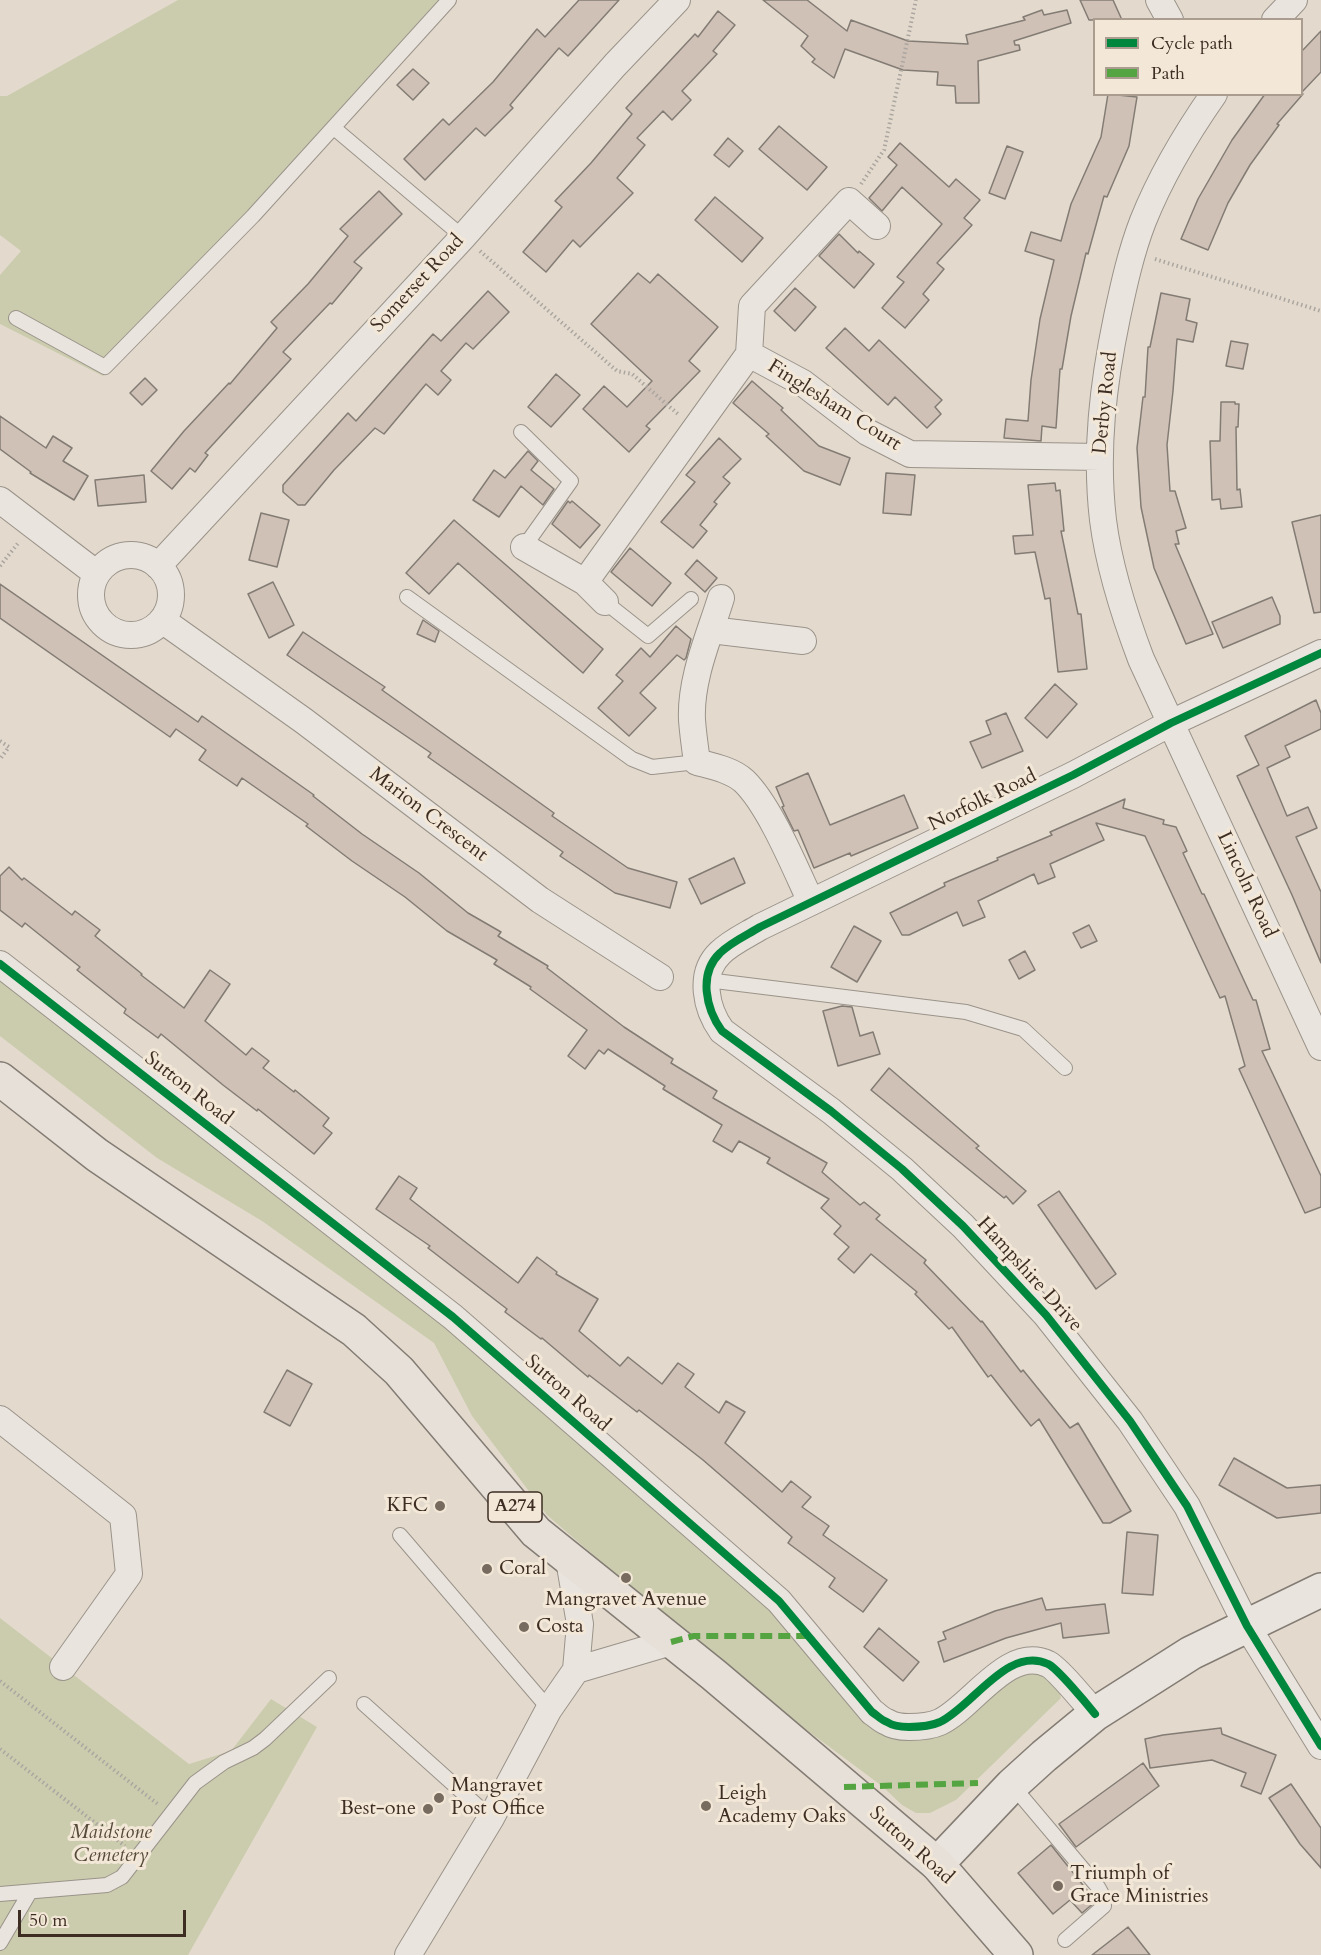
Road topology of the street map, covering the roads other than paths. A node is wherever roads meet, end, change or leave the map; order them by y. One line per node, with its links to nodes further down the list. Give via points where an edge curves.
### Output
1 (449, 0): 8 (lane)
2 (676, 0): 10 (street, Somerset Road)
3 (1159, 0): 5 (street)
4 (1294, 0): 6 (street)
5 (1169, 18)
6 (1277, 18)
7 (1213, 96): 14 (street, Derby Road, via 1177,151 1132,252 1108,356)
8 (334, 128): 10 (lane); 11 (lane, via 105,368)
9 (877, 226): 12 (street, Finglesham Court, via 849,201 752,306)
10 (463, 237): 17 (street, Somerset Road)
11 (16, 318)
12 (749, 354): 14 (street, Finglesham Court, via 803,383 867,432 910,454); 19 (street, Finglesham Court)
13 (521, 432): 16 (lane, via 571,481)
14 (1100, 457): 28 (street, Derby Road, via 1103,520 1121,604)
15 (0, 501): 18 (street)
16 (524, 547): 19 (street)
17 (158, 566): 18 (street, via 131,555 111,560); 24 (street, via 169,582 171,595)
18 (97, 574): 24 (street, via 91,598 94,611 105,626 135,635)
19 (585, 582): 23 (street)
20 (407, 597): 29 (lane, via 632,759 652,767)
21 (721, 598): 25 (street)
22 (691, 599): 23 (lane, via 648,636)
23 (605, 603)
24 (162, 620): 32 (street, Marion Crescent, via 304,721 540,900)
25 (711, 630): 26 (street); 29 (street, via 693,699)
26 (803, 641)
27 (1321, 653): 28 (street, Norfolk Road)
28 (1171, 723): 30 (street, Norfolk Road); 34 (street, Lincoln Road)
29 (697, 762): 30 (street, via 742,780 757,796)
30 (811, 902): 33 (street, Norfolk Road, via 721,952)
31 (0, 964): 48 (street, Sutton Road, via 453,1317 779,1601 872,1712 888,1723 920,1727 940,1722 1004,1670 1032,1660 1050,1664)
32 (660, 977)
33 (707, 981): 35 (lane, via 966,1012 1023,1029); 41 (street, Hampshire Drive, via 711,1014 722,1031 902,1169 963,1226 1046,1315 1158,1461 1203,1537)
34 (1321, 1047)
35 (1065, 1068)
36 (0, 1079): 39 (main road, Sutton Road / A274, via 97,1155 354,1330 399,1371 536,1532)
37 (0, 1419): 43 (street, via 123,1516 129,1574)
38 (400, 1535): 47 (lane)
39 (568, 1560): 42 (main road, Sutton Road / A274); 44 (street, via 580,1623)
40 (1321, 1590): 41 (street)
41 (1247, 1626): 48 (street, via 1191,1653); 49 (street, Hampshire Drive)
42 (671, 1642): 44 (street); 52 (main road, Sutton Road / A274)
43 (63, 1667)
44 (576, 1670): 47 (street)
45 (329, 1678): 53 (lane, via 265,1739 195,1783 122,1877 106,1885)
46 (364, 1704): 51 (lane)
47 (549, 1709): 51 (street)
48 (1095, 1714): 50 (street)
49 (1321, 1746)
50 (1012, 1785): 52 (street); 55 (lane, via 1103,1896 1104,1906)
51 (491, 1818): 57 (street)
52 (937, 1864): 58 (main road, Sutton Road / A274)
53 (30, 1892): 54 (lane); 56 (lane)
54 (0, 1894)
55 (1065, 1940)
56 (0, 1943)
57 (408, 1955)
58 (1016, 1955)

